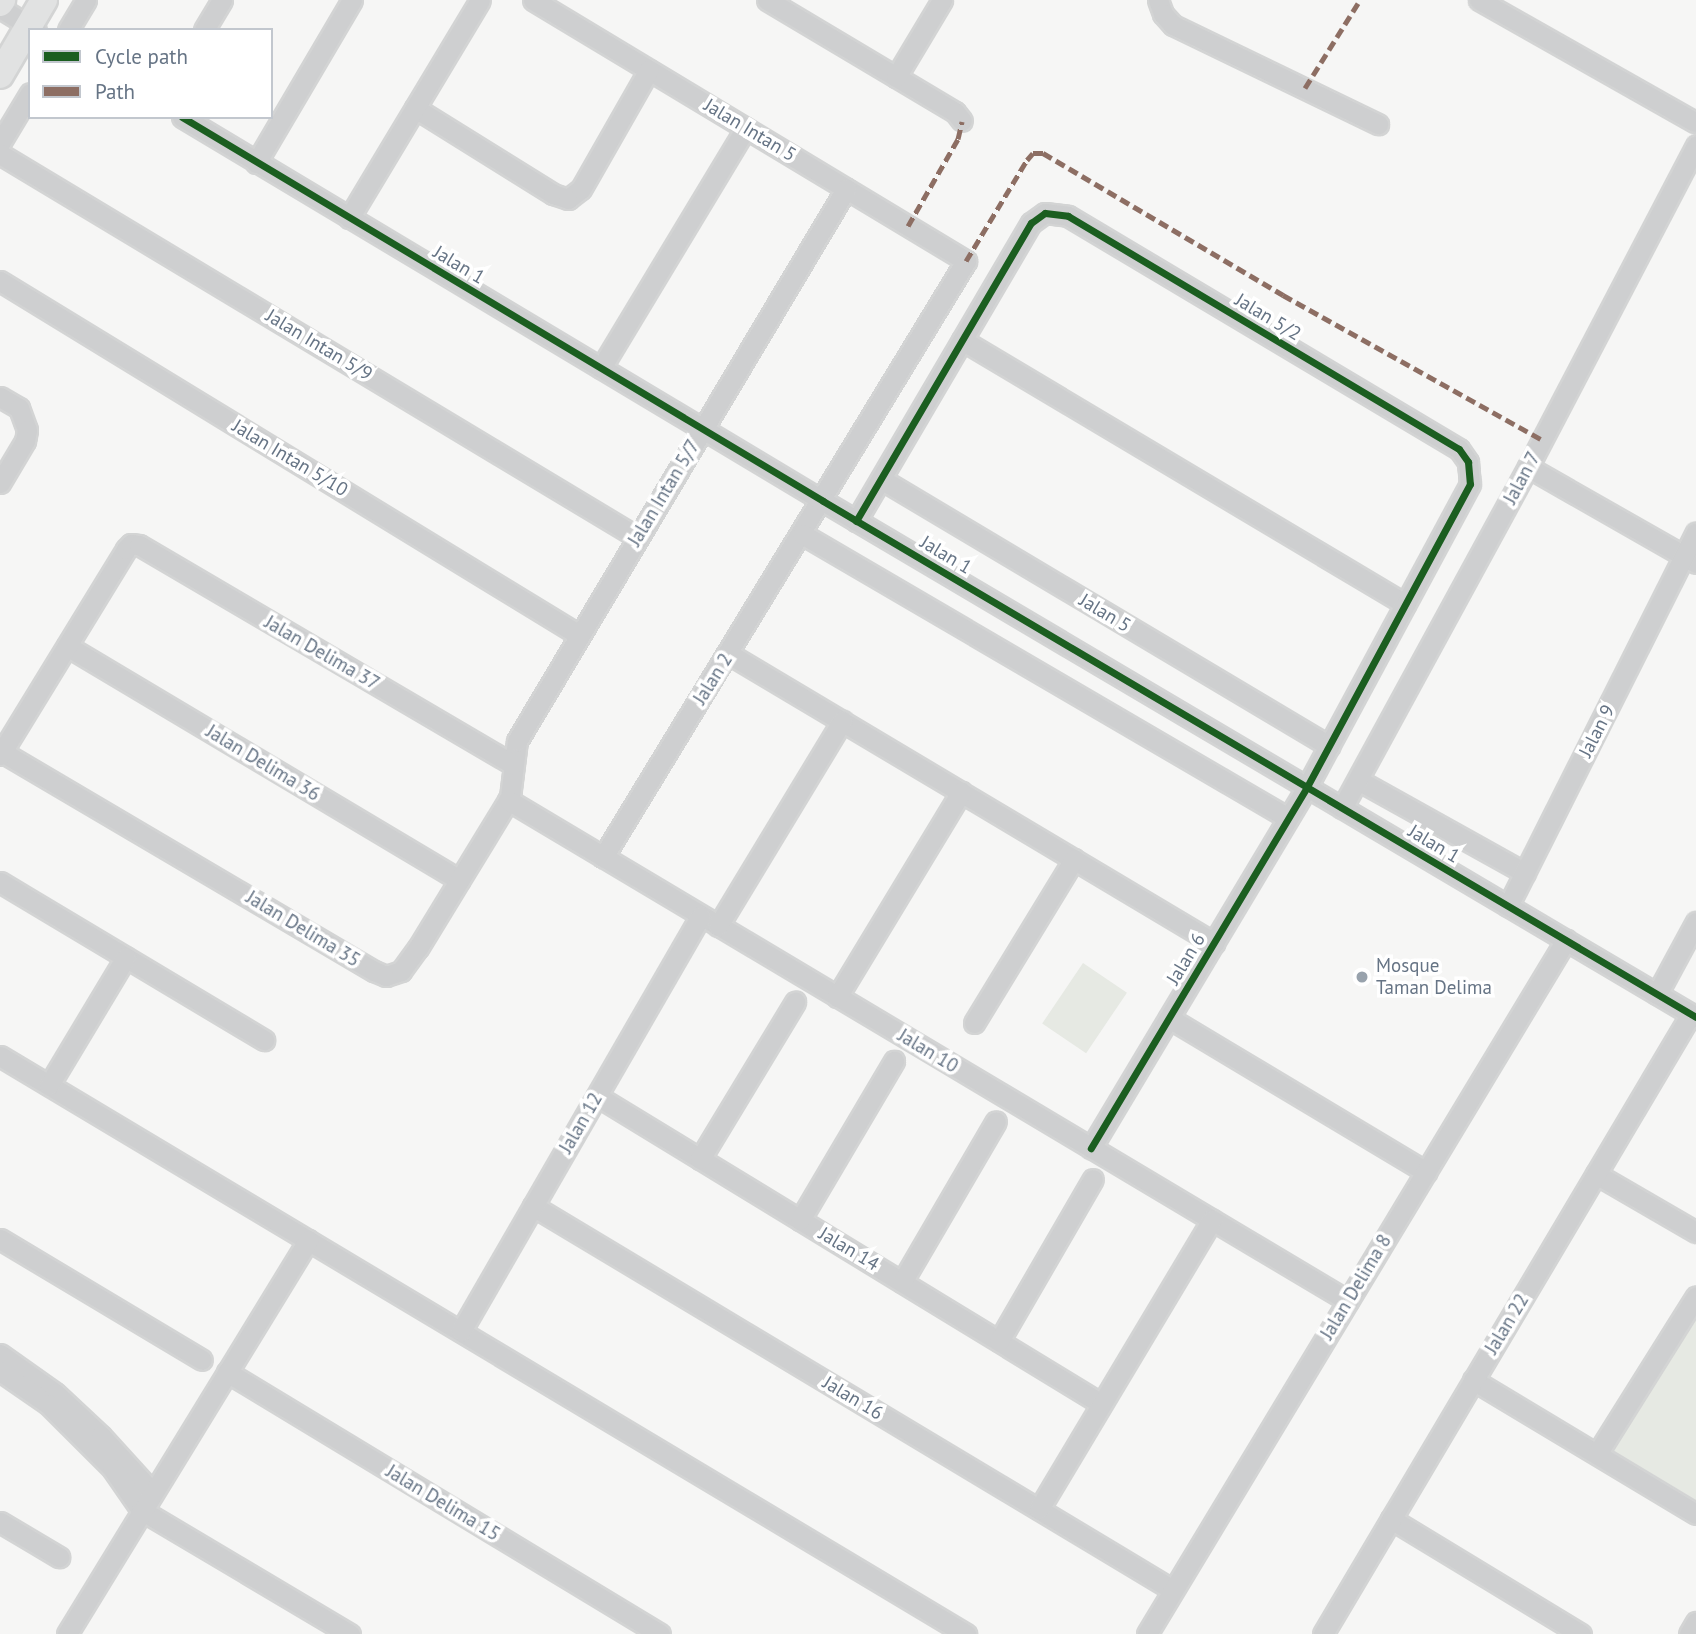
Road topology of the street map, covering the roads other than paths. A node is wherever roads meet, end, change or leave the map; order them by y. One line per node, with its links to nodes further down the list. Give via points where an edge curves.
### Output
1 (44, 0): 13 (street)
2 (86, 0): 14 (street)
3 (222, 0): 15 (street)
4 (352, 0): 30 (street)
5 (480, 0): 21 (street)
6 (533, 0): 17 (street, Jalan Intan 5)
7 (766, 0): 12 (street)
8 (942, 0): 19 (street)
9 (1158, 0): 25 (street, via 1173,24)
10 (1479, 0): 24 (street)
11 (0, 8): 13 (street)
12 (799, 8): 19 (street)
13 (33, 28)
14 (69, 28)
15 (205, 28)
16 (28, 35): 18 (street)
17 (649, 70): 21 (street, via 581,189 568,199); 26 (street, Jalan Intan 5)
18 (0, 75)
19 (896, 77): 23 (street, via 955,112)
20 (28, 96): 27 (street)
21 (415, 108): 32 (street)
22 (185, 119): 30 (street, Jalan 1)
23 (962, 121)
24 (1696, 123)
25 (1378, 124)
26 (746, 128): 31 (street, Jalan Intan 5); 36 (street)
27 (0, 143)
28 (1696, 145): 40 (street, Jalan 7)
29 (0, 154): 47 (street, Jalan Intan 5/9)
30 (256, 163): 32 (street, Jalan 1)
31 (846, 188): 33 (street, Jalan Intan 5); 38 (street, Jalan Intan 5/7)
32 (349, 218): 36 (street, Jalan 1)
33 (966, 261): 43 (street, Jalan 2)
34 (0, 281): 50 (street, Jalan Intan 5/10)
35 (962, 340): 39 (street, Jalan 5/2, via 1031,223 1045,213 1068,216 1459,449); 41 (street); 49 (street)
36 (601, 368): 38 (street, Jalan 1)
37 (0, 397): 42 (street, via 19,408 27,430)
38 (702, 429): 43 (street, Jalan 1); 47 (street, Jalan Intan 5/7)
39 (1468, 462): 49 (street, Jalan 6, via 1470,484)
40 (1528, 467): 48 (street); 57 (street, Jalan 7)
41 (881, 479): 44 (street); 54 (street, Jalan 5)
42 (0, 483)
43 (823, 501): 44 (street, Jalan 1); 46 (street, Jalan 2)
44 (856, 521): 58 (street, Jalan 1)
45 (1696, 533): 48 (street, Jalan 9)
46 (802, 534): 52 (street, Jalan 2); 62 (street)
47 (637, 537): 50 (street, Jalan Intan 5/7)
48 (1690, 559): 65 (street, Jalan 9)
49 (1405, 604): 54 (street, Jalan 6)
50 (579, 635): 56 (street, Jalan Intan 5/7, via 517,741)
51 (67, 646): 55 (street); 56 (street, Jalan Delima 37, via 131,544 139,545); 66 (street, Jalan Delima 36)
52 (729, 654): 53 (street); 63 (street, Jalan 2)
53 (842, 722): 59 (street); 69 (street, Jalan 12)
54 (1329, 746): 58 (street, Jalan 6)
55 (1, 753): 66 (street, Jalan Delima 35, via 386,976 401,971 410,960)
56 (512, 764): 60 (street, Jalan Delima 35)
57 (1358, 780): 61 (street, Jalan 7); 65 (street)
58 (1307, 787): 61 (street, Jalan 1); 62 (street, Jalan 6)
59 (961, 792): 64 (street); 75 (street)
60 (508, 800): 63 (street, Jalan 10); 66 (street, Jalan Delima 35)
61 (1342, 808): 68 (street, Jalan 1)
62 (1288, 818): 72 (street, Jalan 6)
63 (603, 857): 69 (street, Jalan 10)
64 (1074, 859): 72 (street); 79 (street)
65 (1525, 873): 68 (street, Jalan 9)
66 (459, 880)
67 (0, 881): 73 (street)
68 (1508, 906): 71 (street, Jalan 1)
69 (710, 921): 75 (street, Jalan 10); 84 (street, Jalan 12)
70 (1696, 922): 74 (street)
71 (1566, 940): 74 (street, Jalan 1); 88 (street, Jalan Delima 8)
72 (1214, 943): 78 (street, Jalan 6)
73 (126, 957): 80 (street); 83 (street)
74 (1657, 994): 77 (street, Jalan 1)
75 (837, 997): 86 (street, Jalan 10)
76 (795, 1002): 87 (street)
77 (1693, 1015): 89 (street, Jalan 22)
78 (1169, 1018): 86 (street, Jalan 6); 88 (street)
79 (974, 1023)
80 (264, 1040)
81 (0, 1056): 83 (street)
82 (894, 1061): 92 (street)
83 (49, 1085): 96 (street)
84 (597, 1096): 87 (street, Jalan 14); 91 (street, Jalan 12)
85 (996, 1121): 97 (street)
86 (1091, 1148): 93 (street, Jalan 10)
87 (700, 1159): 92 (street, Jalan 14)
88 (1426, 1172): 99 (street, Jalan Delima 8)
89 (1596, 1174): 94 (street); 106 (street, Jalan 22)
90 (1093, 1179): 101 (street)
91 (533, 1206): 100 (street, Jalan 12); 110 (street, Jalan 16)
92 (800, 1220): 97 (street, Jalan 14)
93 (1212, 1220): 99 (street, Jalan 10); 107 (street)
94 (1696, 1232)
95 (0, 1239): 103 (street)
96 (308, 1240): 100 (street); 105 (street)
97 (902, 1282): 101 (street, Jalan 14)
98 (1696, 1296): 108 (street)
99 (1348, 1301): 116 (street, Jalan Delima 8)
100 (461, 1331): 118 (street)
101 (999, 1341): 107 (street, Jalan 14)
102 (0, 1354): 109 (street, via 55,1393)
103 (202, 1360)
104 (0, 1371): 111 (street, via 48,1404 112,1468)
105 (227, 1372): 109 (street); 121 (street, Jalan Delima 15)
106 (1474, 1380): 108 (street); 113 (street, Jalan 22)
107 (1100, 1403): 110 (street)
108 (1597, 1454): 112 (street)
109 (152, 1492): 111 (street)
110 (1038, 1509): 116 (street, Jalan 16)
111 (141, 1510): 119 (street); 120 (street)
112 (1696, 1514)
113 (1391, 1519): 123 (street, Jalan 22); 124 (street)
114 (0, 1522): 115 (street)
115 (59, 1558)
116 (1173, 1590): 122 (street, Jalan Delima 8)
117 (1696, 1622): 125 (street)
118 (966, 1633)
119 (67, 1634)
120 (350, 1634)
121 (660, 1634)
122 (1147, 1634)
123 (1323, 1634)
124 (1581, 1634)
125 (1689, 1634)

